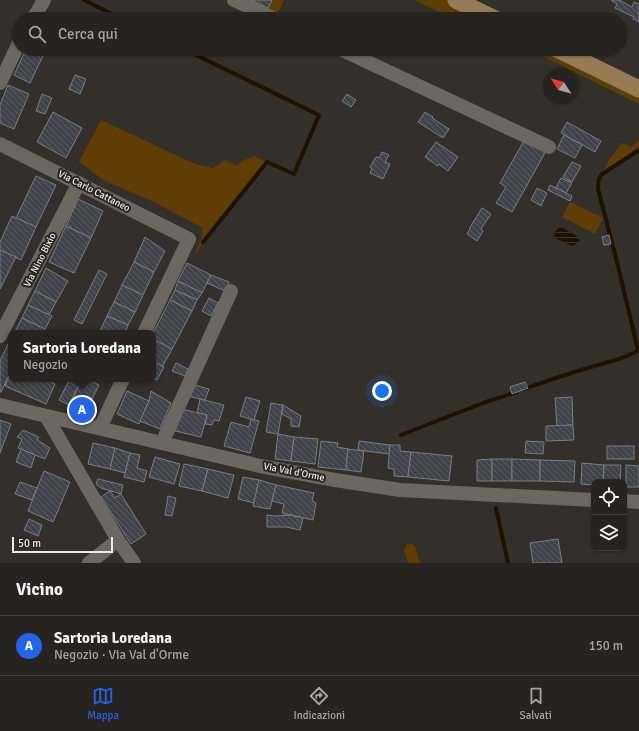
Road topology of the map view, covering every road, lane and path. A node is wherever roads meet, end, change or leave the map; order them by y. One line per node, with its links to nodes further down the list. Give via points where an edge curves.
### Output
1 (44, 0): 4 (street)
2 (234, 0): 5 (street)
3 (456, 0): 6 (main road)
4 (37, 12)
5 (260, 12)
6 (481, 12)
7 (13, 56): 10 (street)
8 (355, 56): 13 (street)
9 (571, 56): 11 (main road)
10 (0, 83)
11 (639, 89)
12 (0, 144): 14 (street, Via Carlo Cattaneo)
13 (549, 147)
14 (79, 183): 16 (street, Via Carlo Cattaneo, via 189,239); 17 (street, Via Nino Bixio)
15 (231, 291): 22 (street)
16 (145, 330)
17 (0, 336)
18 (122, 382): 21 (street)
19 (0, 405): 20 (street, Via Val d'Orme)
20 (46, 416): 21 (street, Via Val d'Orme); 26 (street)
21 (100, 428): 22 (street, Via Val d'Orme)
22 (162, 443): 23 (street, Via Val d'Orme, via 260,466 400,490)
23 (591, 500)
24 (627, 501): 25 (street)
25 (639, 502)
26 (118, 540): 27 (street); 28 (street)
27 (89, 563)
28 (134, 563)

